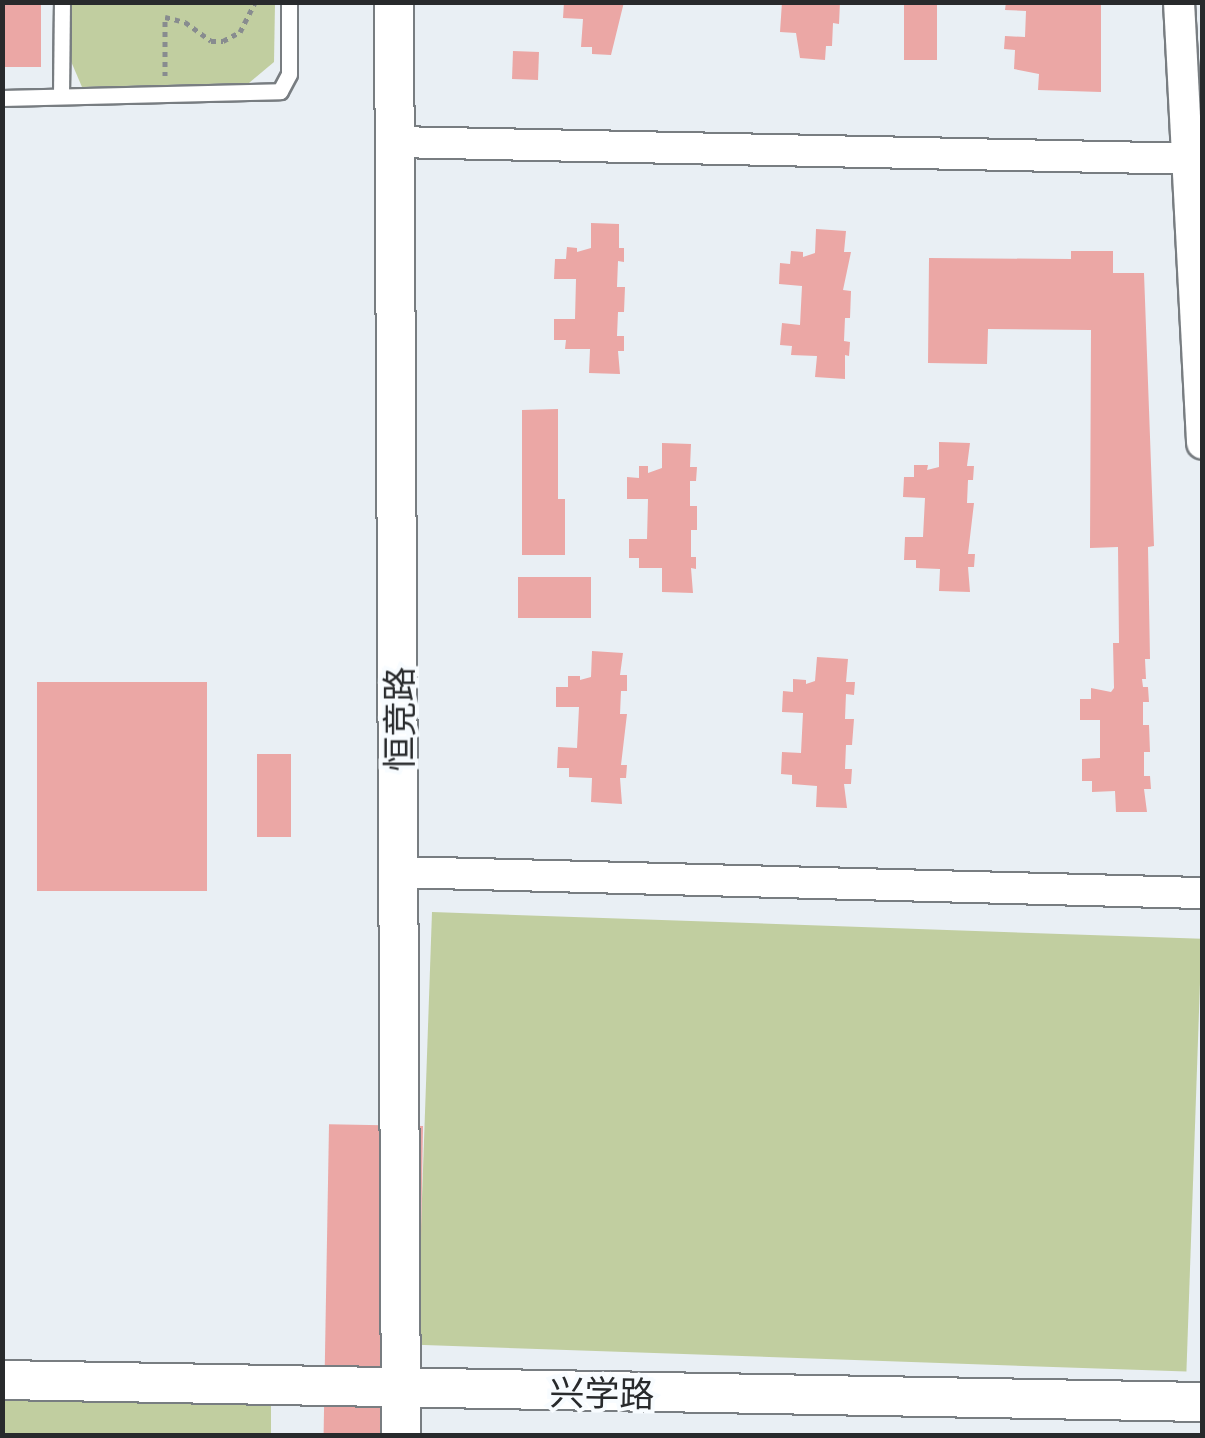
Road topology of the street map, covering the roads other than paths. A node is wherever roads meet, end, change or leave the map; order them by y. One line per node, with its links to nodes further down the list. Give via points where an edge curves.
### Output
1 (62, 2): 5 (lane)
2 (289, 2): 5 (lane, via 289,74 280,91)
3 (394, 2): 7 (street, 恒竞路)
4 (1179, 2): 8 (street)
5 (61, 96): 6 (lane)
6 (2, 98)
7 (395, 142): 8 (street); 10 (street, 恒竞路)
8 (1194, 159): 9 (street)
9 (1202, 444)
10 (398, 872): 11 (street); 13 (street, 恒竞路)
11 (1202, 893)
12 (2, 1380): 13 (street, 兴学路)
13 (401, 1388): 14 (street, 兴学路); 15 (street, 恒竞路)
14 (1202, 1402)
15 (402, 1436)

